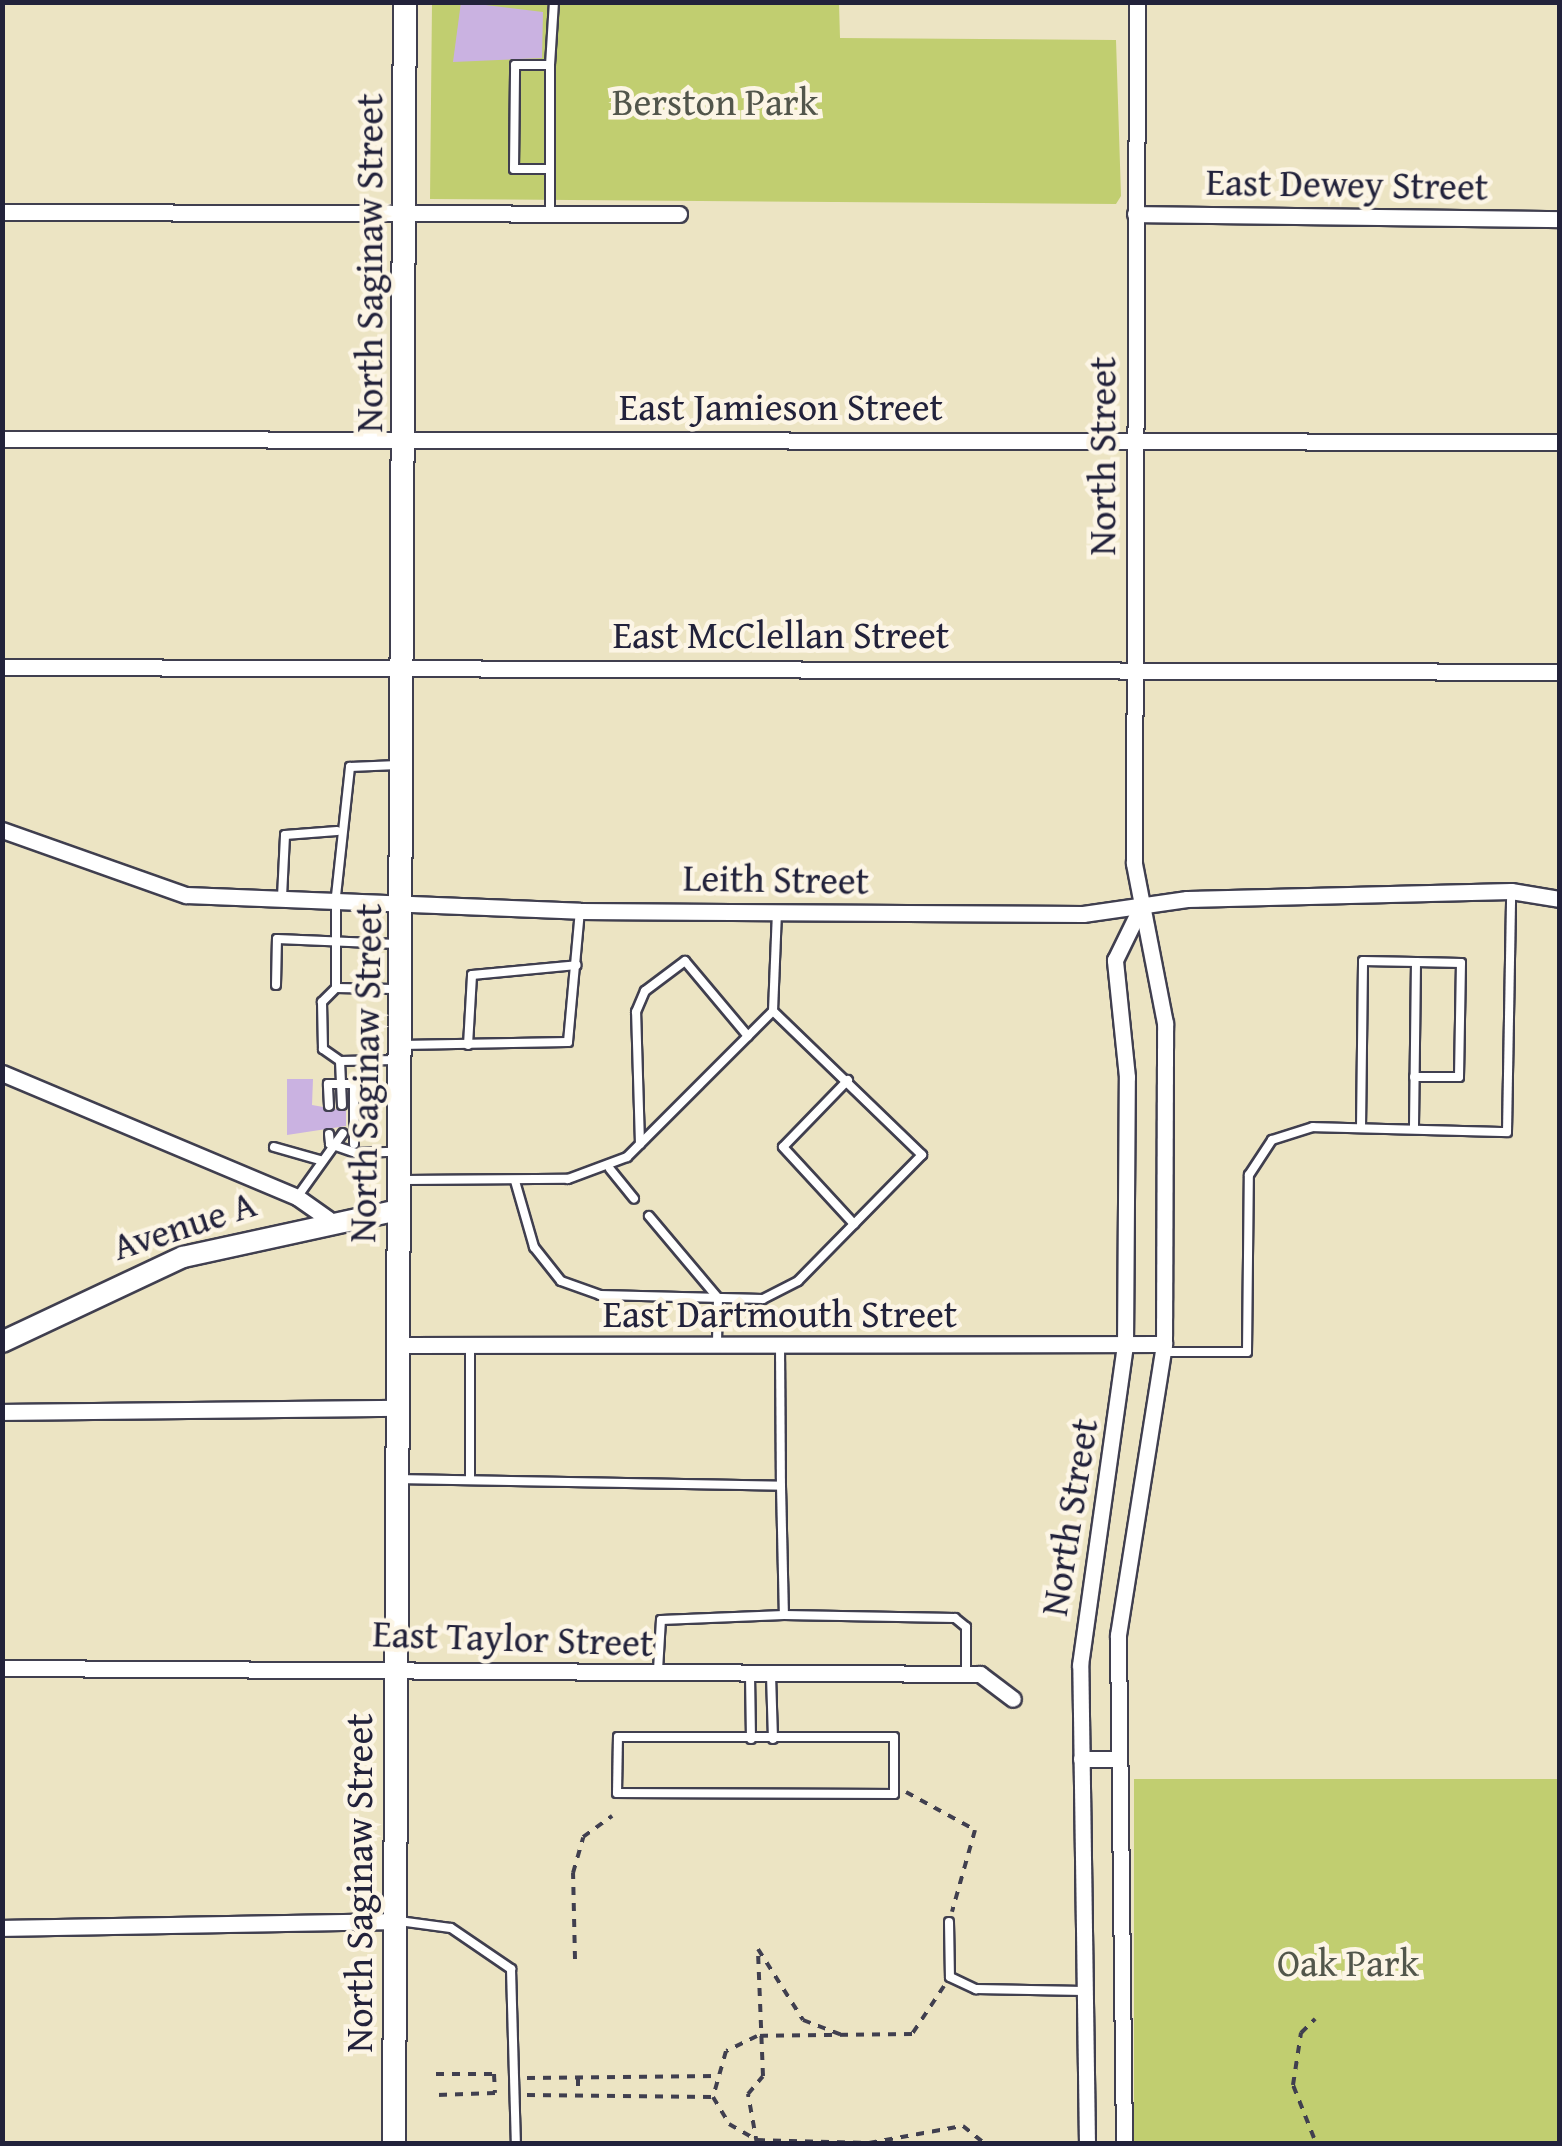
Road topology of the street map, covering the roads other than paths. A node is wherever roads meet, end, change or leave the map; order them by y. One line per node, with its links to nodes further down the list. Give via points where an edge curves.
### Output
1 (405, 2): 9 (main road, North Saginaw Street)
2 (554, 2): 4 (lane)
3 (1137, 2): 8 (street, North Street)
4 (550, 65): 5 (lane); 5 (lane, via 515,64 514,152 514,169)
5 (550, 169): 10 (lane)
6 (2, 212): 9 (street)
7 (680, 214): 10 (street)
8 (1135, 214): 11 (street, East Dewey Street); 14 (street, North Street)
9 (405, 216): 10 (street); 13 (main road, North Saginaw Street)
10 (550, 217)
11 (1560, 218)
12 (2, 439): 13 (street, East Jamieson Street)
13 (403, 440): 14 (street, East Jamieson Street); 17 (main road, North Saginaw Street)
14 (1135, 440): 15 (street, East Jamieson Street); 18 (street, North Street)
15 (1560, 442)
16 (2, 667): 17 (street, East McClellan Street)
17 (403, 670): 18 (street, East McClellan Street); 20 (main road, North Saginaw Street)
18 (1135, 670): 19 (street, East McClellan Street); 29 (street, North Street)
19 (1560, 672)
20 (402, 765): 22 (lane, via 350,767); 28 (main road, North Saginaw Street)
21 (2, 830): 26 (street, Leith Street, via 138,884)
22 (337, 832): 25 (lane); 26 (lane, via 284,835)
23 (1560, 888): 24 (street)
24 (1511, 891): 27 (street, Leith Street); 29 (street, Leith Street, via 1187,899); 51 (lane, via 1507,1132)
25 (336, 896): 26 (street, Leith Street); 28 (street, Leith Street); 32 (lane)
26 (282, 897)
27 (1560, 899)
28 (402, 904): 30 (street, Leith Street); 33 (main road, North Saginaw Street)
29 (1140, 909): 31 (street, Leith Street); 72 (street, North Street, via 1115,960 1127,1077); 76 (street, North Street, via 1165,1023)
30 (580, 910): 31 (street, Leith Street); 35 (lane)
31 (777, 912): 39 (lane)
32 (336, 943): 33 (lane); 36 (lane, via 277,939); 37 (lane)
33 (402, 944): 38 (main road, North Saginaw Street)
34 (1416, 962): 45 (lane); 45 (lane, via 1461,963 1460,1058 1459,1077); 50 (lane, via 1363,961)
35 (577, 964): 41 (lane, via 472,974); 41 (lane, via 568,1042)
36 (276, 985)
37 (336, 988): 38 (lane); 43 (lane, via 322,1002 323,1049)
38 (402, 989): 42 (main road, North Saginaw Street)
39 (772, 1012): 40 (lane); 46 (lane)
40 (748, 1036): 56 (lane); 56 (lane, via 685,961 645,991 636,1012)
41 (468, 1045): 42 (lane)
42 (401, 1053): 43 (lane); 58 (main road, North Saginaw Street)
43 (340, 1061): 47 (lane)
44 (2, 1072): 63 (street)
45 (1414, 1077): 51 (lane)
46 (848, 1080): 68 (lane, via 783,1147); 68 (lane, via 922,1155)
47 (341, 1083): 48 (lane, via 328,1084); 49 (lane); 55 (lane, via 354,1084)
48 (329, 1106)
49 (342, 1106)
50 (1361, 1128): 51 (lane); 76 (lane, via 1291,1130 1256,1156 1246,1352)
51 (1414, 1129)
52 (329, 1134): 54 (lane, via 330,1144)
53 (343, 1134): 54 (lane)
54 (343, 1144): 55 (lane); 59 (lane)
55 (354, 1144): 58 (lane, via 356,1152)
56 (640, 1144): 60 (lane)
57 (274, 1147): 59 (lane)
58 (400, 1152): 61 (main road, North Saginaw Street)
59 (320, 1160): 63 (lane)
60 (610, 1168): 62 (lane); 64 (lane)
61 (400, 1180): 62 (lane); 65 (main road, North Saginaw Street)
62 (515, 1181): 69 (lane, via 534,1248 562,1281 600,1295)
63 (298, 1197): 67 (street)
64 (634, 1199)
65 (399, 1210): 67 (street, Avenue A); 71 (main road, North Saginaw Street)
66 (649, 1216): 69 (lane)
67 (328, 1219): 70 (street, Avenue A, via 183,1257)
68 (854, 1224): 69 (lane, via 786,1288 763,1299)
69 (718, 1298): 75 (lane)
70 (2, 1342)
71 (396, 1345): 73 (street, East Dartmouth Street); 77 (main road, North Saginaw Street)
72 (1125, 1345): 74 (street, East Dartmouth Street); 76 (street, East Dartmouth Street); 93 (street, North Street, via 1086,1596)
73 (470, 1346): 75 (street, East Dartmouth Street); 79 (lane)
74 (780, 1347): 75 (street, East Dartmouth Street); 81 (lane)
75 (718, 1348)
76 (1163, 1348): 92 (street, North Street, via 1118,1635)
77 (395, 1408): 78 (street); 80 (main road, North Saginaw Street)
78 (2, 1412)
79 (470, 1478): 80 (lane); 81 (lane)
80 (394, 1479): 83 (main road, North Saginaw Street)
81 (780, 1486): 82 (lane)
82 (784, 1615): 85 (lane, via 954,1618 966,1627); 86 (lane, via 661,1620)
83 (394, 1665): 84 (street, East Taylor Street); 86 (street, East Taylor Street); 94 (main road, North Saginaw Street)
84 (2, 1668)
85 (966, 1674): 88 (street, East Taylor Street); 89 (street, East Taylor Street)
86 (658, 1675): 87 (street, East Taylor Street)
87 (750, 1675): 88 (street, East Taylor Street); 90 (lane)
88 (771, 1675): 91 (lane)
89 (1013, 1699)
90 (751, 1739): 91 (lane); 91 (lane, via 618,1736 617,1793 894,1794 894,1737)
91 (773, 1739)
92 (1118, 1759): 93 (street); 101 (street, North Street)
93 (1081, 1760): 97 (street, North Street)
94 (394, 1921): 96 (street); 98 (main road, North Saginaw Street); 99 (lane, via 451,1928 511,1970)
95 (948, 1922): 97 (lane, via 950,1977 976,1989)
96 (2, 1928)
97 (1084, 1990): 100 (street, North Street)
98 (394, 2144)
99 (516, 2144)
100 (1087, 2144)
101 (1124, 2144)

